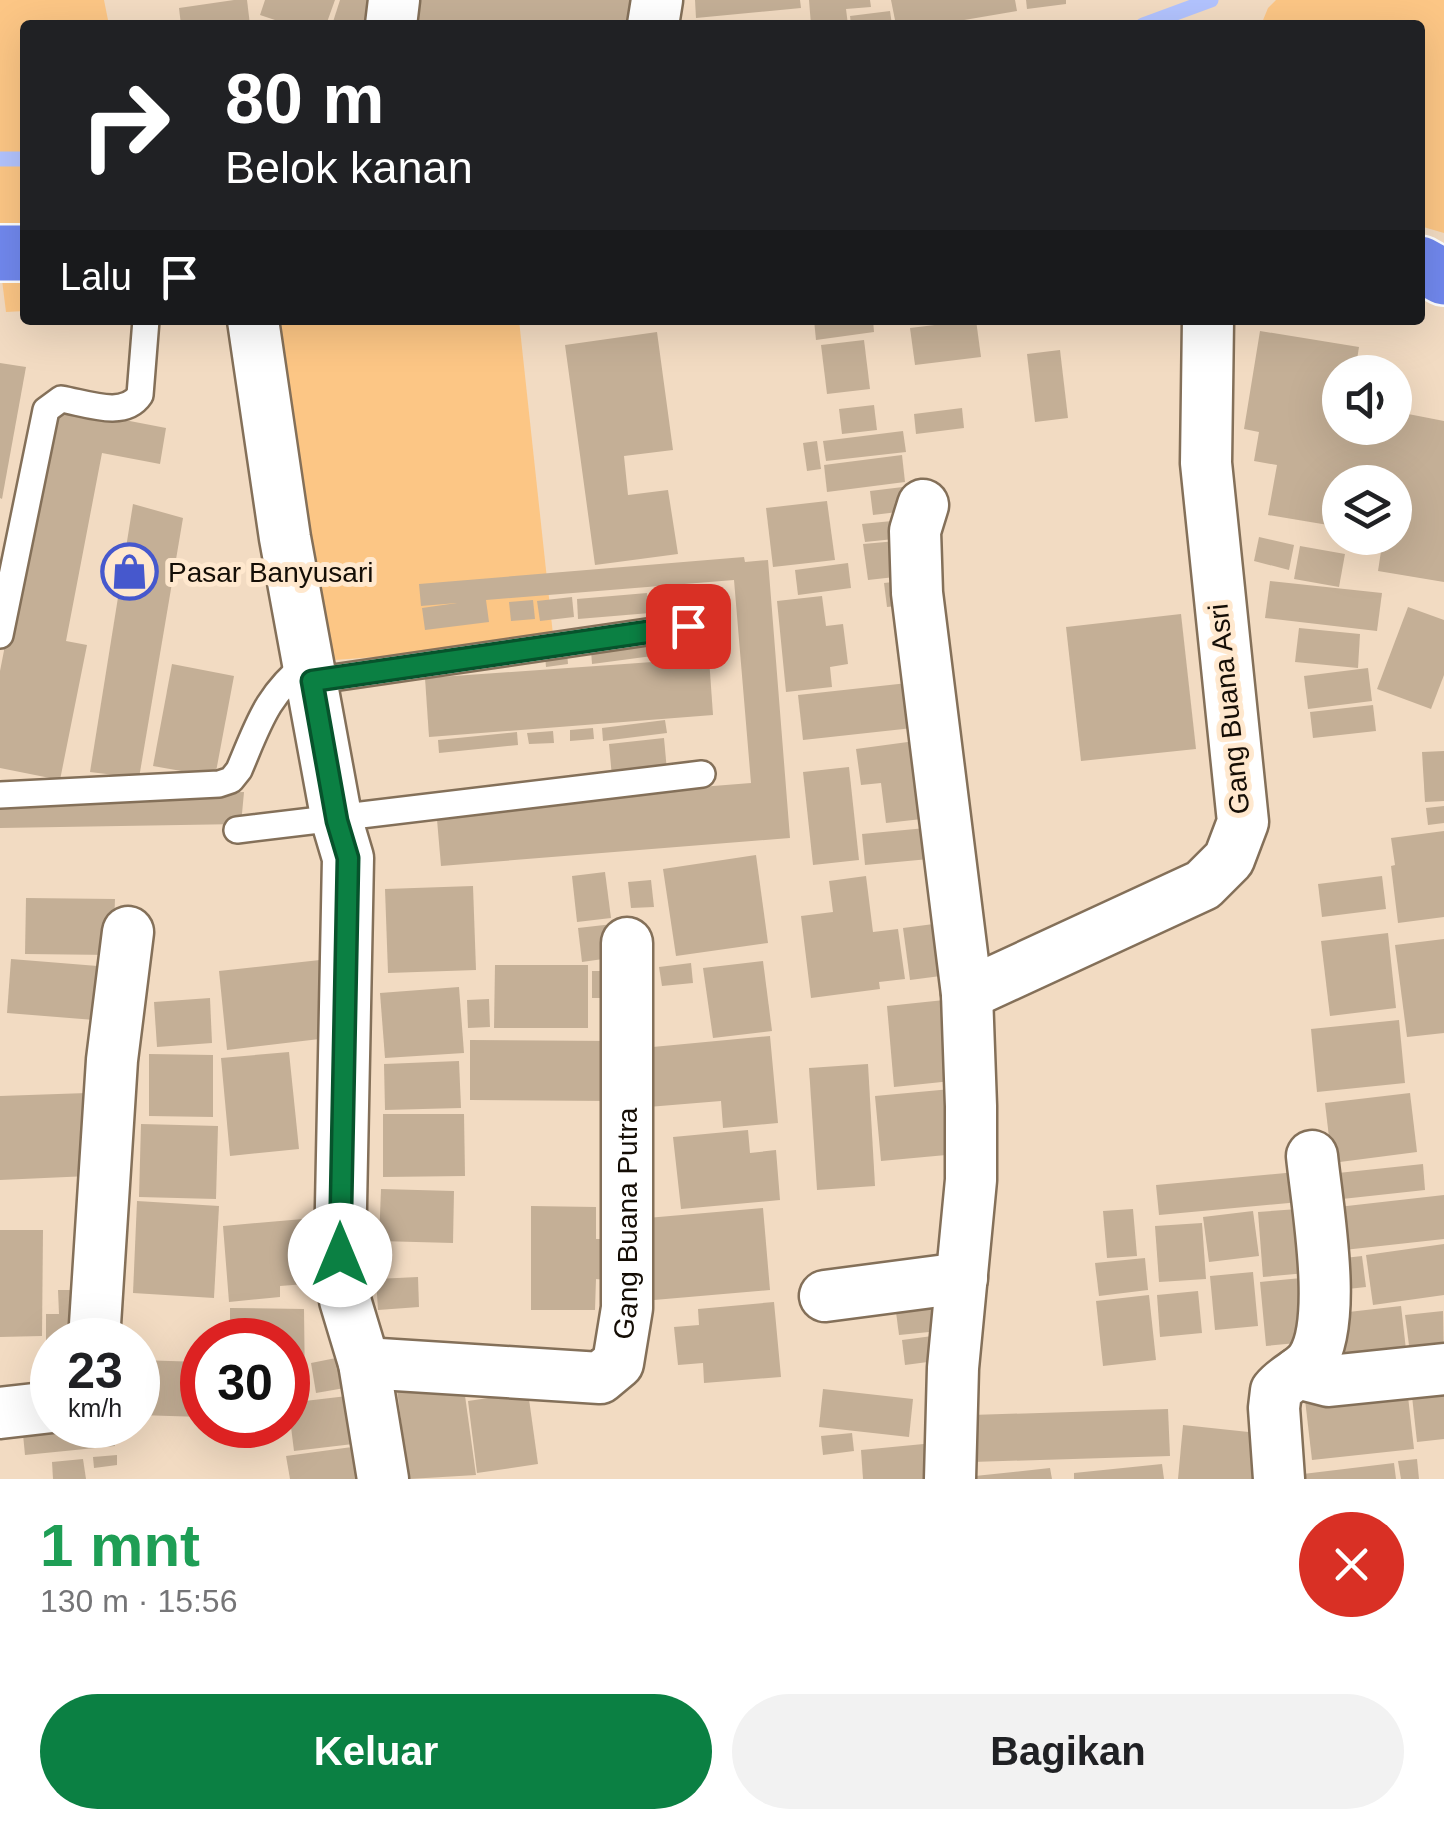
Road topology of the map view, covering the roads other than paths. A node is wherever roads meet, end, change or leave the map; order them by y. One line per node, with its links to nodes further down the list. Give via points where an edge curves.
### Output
1 (146, 325): 6 (lane, via 134,405 123,410 61,398 46,410)
2 (255, 325): 7 (street)
3 (1208, 325): 14 (street, Gang Buana Asri, via 1206,463 1243,822 1229,859 1203,884)
4 (923, 505): 14 (street, via 915,530 916,593)
5 (688, 626): 7 (lane)
6 (0, 635)
7 (310, 672): 9 (lane, via 284,681 269,700 231,780); 10 (street)
8 (702, 774): 10 (lane)
9 (0, 794)
10 (337, 821): 11 (lane); 19 (street, via 348,858 340,1255)
11 (237, 830)
12 (128, 932): 18 (street, via 112,1060)
13 (628, 942): 19 (street, Gang Buana Putra, via 627,1308 618,1363 600,1378)
14 (966, 994): 16 (street, via 971,1180)
15 (1312, 1156): 21 (street, via 1324,1307 1318,1349)
16 (962, 1278): 17 (street); 25 (street)
17 (825, 1296)
18 (95, 1318)
19 (364, 1363): 24 (street)
20 (1444, 1369): 21 (street, via 1329,1381)
21 (1298, 1373): 26 (street, via 1274,1397)
22 (30, 1410): 23 (street)
23 (0, 1413)
24 (383, 1479)
25 (950, 1479)
26 (1279, 1479)

